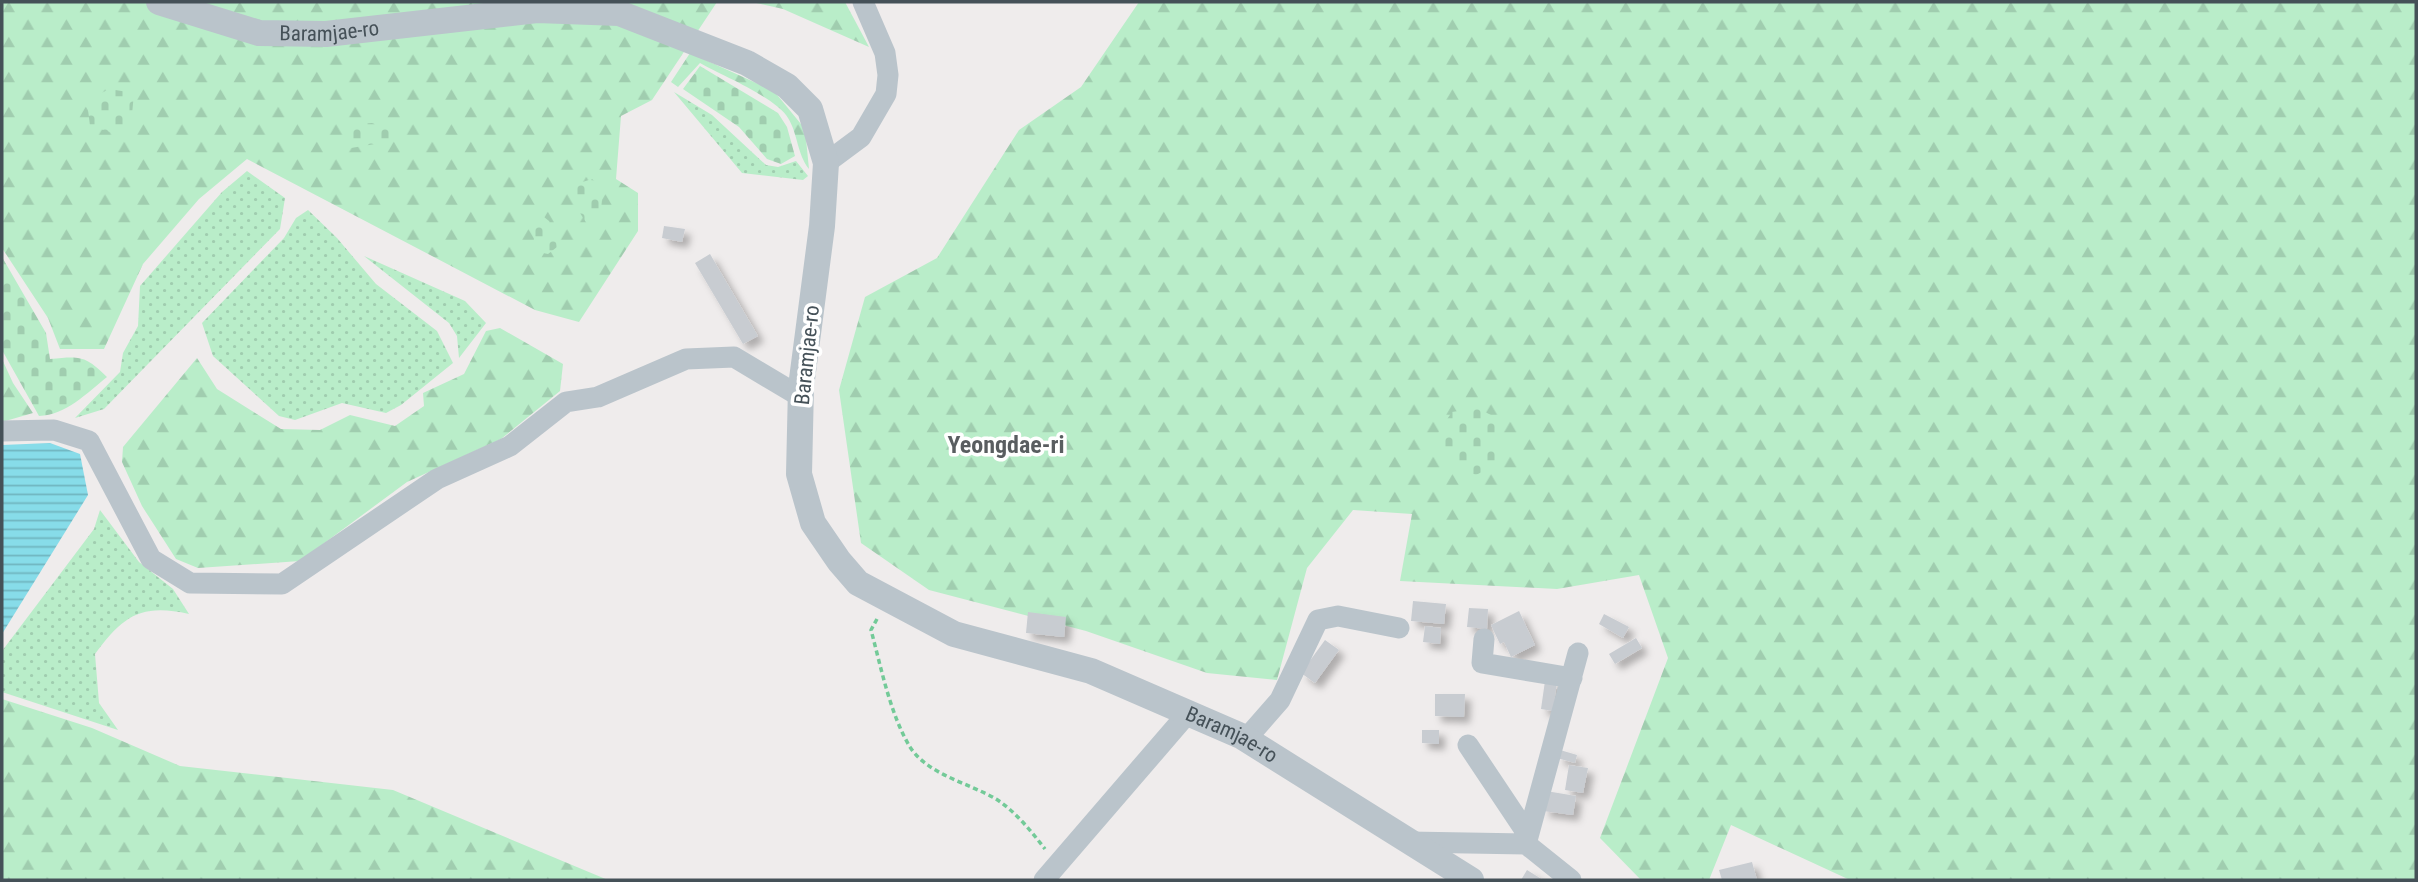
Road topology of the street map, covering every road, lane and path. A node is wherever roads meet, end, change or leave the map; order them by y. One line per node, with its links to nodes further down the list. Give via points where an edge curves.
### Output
1 (159, 2): 3 (street, Baramjae-ro, via 259,33 326,34 537,10 619,13 747,63 787,86 810,109)
2 (863, 2): 3 (street, via 885,53 886,94 861,136)
3 (826, 163): 4 (street, Baramjae-ro)
4 (801, 397): 5 (street, via 734,357 686,359 598,397 566,402 510,446 437,479 282,584 190,583 151,559 89,441 54,430); 6 (street, Baramjae-ro, via 799,474 813,523 858,583)
5 (2, 431)
6 (886, 598): 11 (street, Baramjae-ro, via 954,634 1091,671); 16 (path, via 871,630 911,748 938,772 999,801 1030,830)
7 (1399, 628): 12 (street, via 1338,616 1318,620 1280,700)
8 (1484, 639): 10 (street, via 1482,663)
9 (1578, 653): 10 (street)
10 (1572, 678): 14 (street)
11 (1188, 713): 12 (street, Baramjae-ro); 16 (street)
12 (1246, 739): 15 (street, Baramjae-ro)
13 (1468, 745): 14 (street)
14 (1527, 839): 15 (street); 18 (street)
15 (1409, 842): 17 (street, Baramjae-ro)
16 (1051, 873)
17 (1471, 880)
18 (1571, 880)

